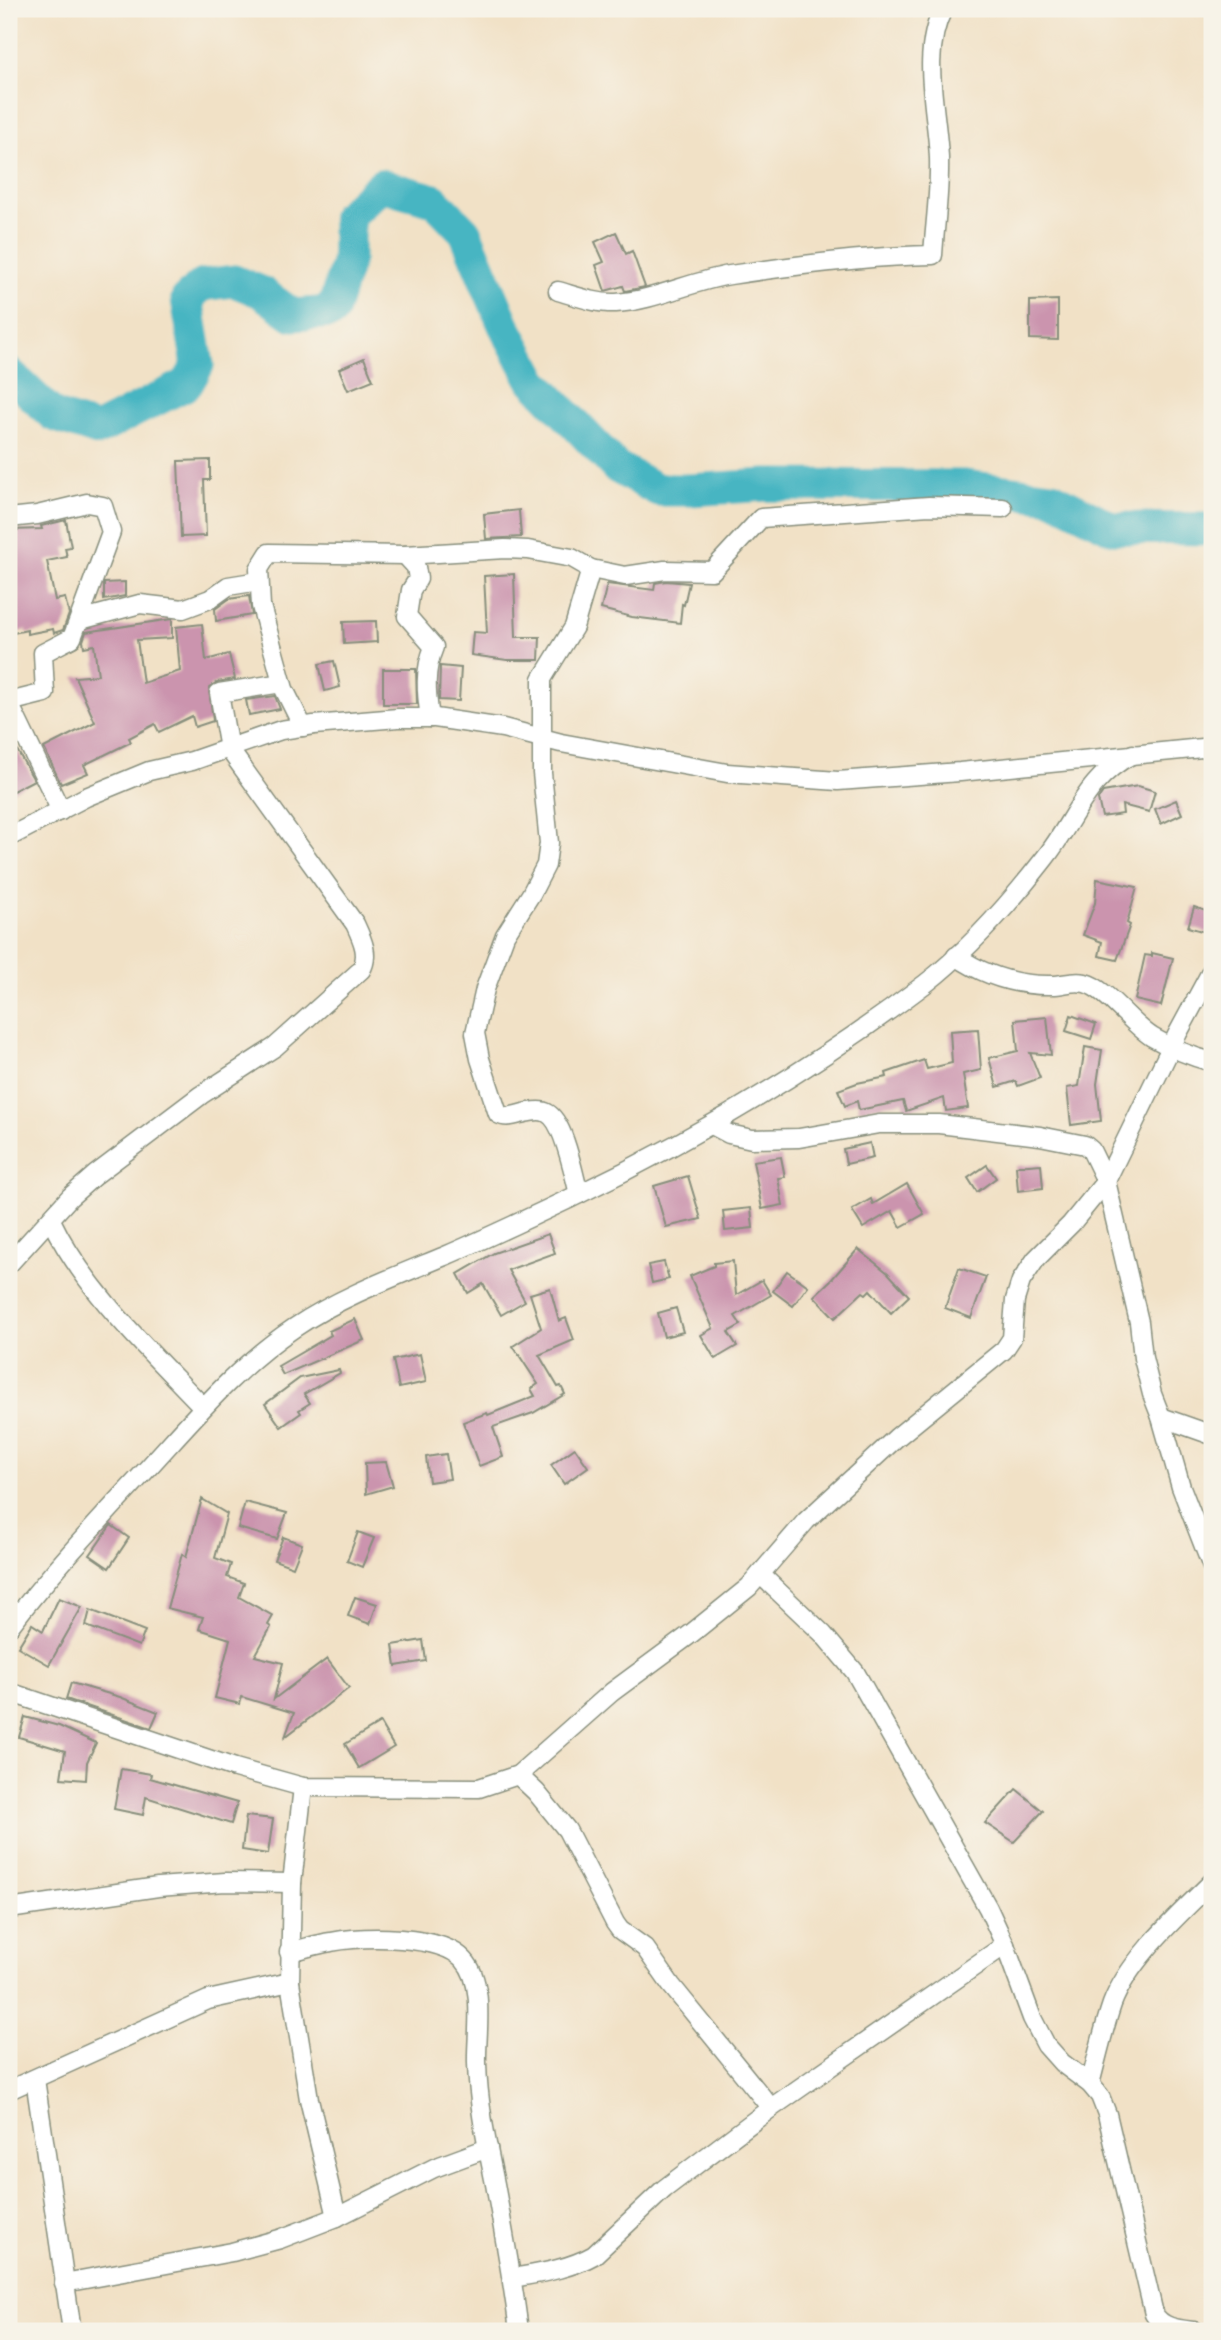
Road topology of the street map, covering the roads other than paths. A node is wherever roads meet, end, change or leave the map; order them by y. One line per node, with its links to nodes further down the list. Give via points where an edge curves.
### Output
1 (943, 9): 2 (street, via 932,53 939,157 933,255 730,275 614,304)
2 (558, 291)
3 (1003, 508): 6 (street, via 929,506 761,518 712,571 666,570 625,576)
4 (9, 518): 8 (street, via 87,503 103,506 111,533)
5 (405, 555): 6 (street, via 528,550 572,558); 7 (street, via 269,553 259,569); 11 (street, via 416,567 418,579 411,590 407,616 434,647 426,674)
6 (591, 569): 13 (street, via 573,627 542,679)
7 (259, 581): 8 (street, via 228,586 183,609 140,604); 9 (street, via 261,606)
8 (80, 620): 10 (street, via 72,638 43,653 45,693)
9 (282, 683): 12 (street); 15 (street, via 219,693)
10 (9, 703): 17 (street)
11 (430, 718): 12 (street); 13 (street)
12 (303, 727): 15 (street)
13 (540, 738): 16 (street, via 727,773 838,780); 25 (street, via 548,854 540,879 505,935 475,1033 498,1114 509,1117 538,1111 553,1118)
14 (1212, 747): 16 (street)
15 (229, 749): 17 (street, via 124,780); 26 (street, via 355,924 364,943 365,964 275,1047 129,1148 69,1197)
16 (1133, 754): 19 (street, via 1108,768 1047,856)
17 (61, 811): 18 (street)
18 (9, 837)
19 (956, 956): 21 (street, via 1006,980 1092,985 1152,1036); 23 (street, via 830,1053)
20 (1212, 970): 21 (street)
21 (1173, 1046): 22 (street); 24 (street)
22 (1212, 1062)
23 (712, 1125): 24 (street, via 752,1139 799,1138 879,1124 939,1124 1040,1136 1085,1145); 25 (street)
24 (1106, 1181): 29 (street, via 1143,1358); 32 (street, via 1021,1281 1012,1338 1004,1350 896,1438 807,1521)
25 (579, 1194): 28 (street, via 329,1307 270,1345)
26 (51, 1220): 27 (street); 28 (street, via 62,1244 103,1297)
27 (9, 1264)
28 (203, 1406): 33 (street, via 41,1585)
29 (1161, 1417): 30 (street); 31 (street, via 1181,1487)
30 (1212, 1435)
31 (1212, 1567)
32 (760, 1574): 35 (street); 40 (street, via 855,1672)
33 (9, 1627)
34 (9, 1692): 36 (street)
35 (517, 1775): 36 (street, via 479,1788); 46 (street, via 567,1830 620,1930 645,1948)
36 (303, 1787): 38 (street)
37 (1212, 1882): 44 (street, via 1130,1971 1113,2003)
38 (292, 1883): 39 (street, via 158,1887); 41 (street)
39 (9, 1909)
40 (1005, 1945): 44 (street, via 1046,2045); 46 (street)
41 (289, 1952): 42 (street); 47 (street, via 370,1938 442,1946 467,1962 478,2008 478,2086)
42 (290, 1982): 43 (street, via 208,2000); 48 (street, via 309,2099)
43 (35, 2079): 45 (street); 50 (street)
44 (1090, 2084): 53 (street, via 1107,2114 1154,2314 1162,2323)
45 (9, 2090)
46 (771, 2108): 49 (street, via 664,2189 594,2255 561,2269)
47 (488, 2148): 48 (street, via 434,2168); 49 (street)
48 (337, 2217): 50 (street, via 232,2252)
49 (513, 2278): 52 (street)
50 (64, 2283): 51 (street)
51 (72, 2331)
52 (519, 2331)
53 (1194, 2331)

